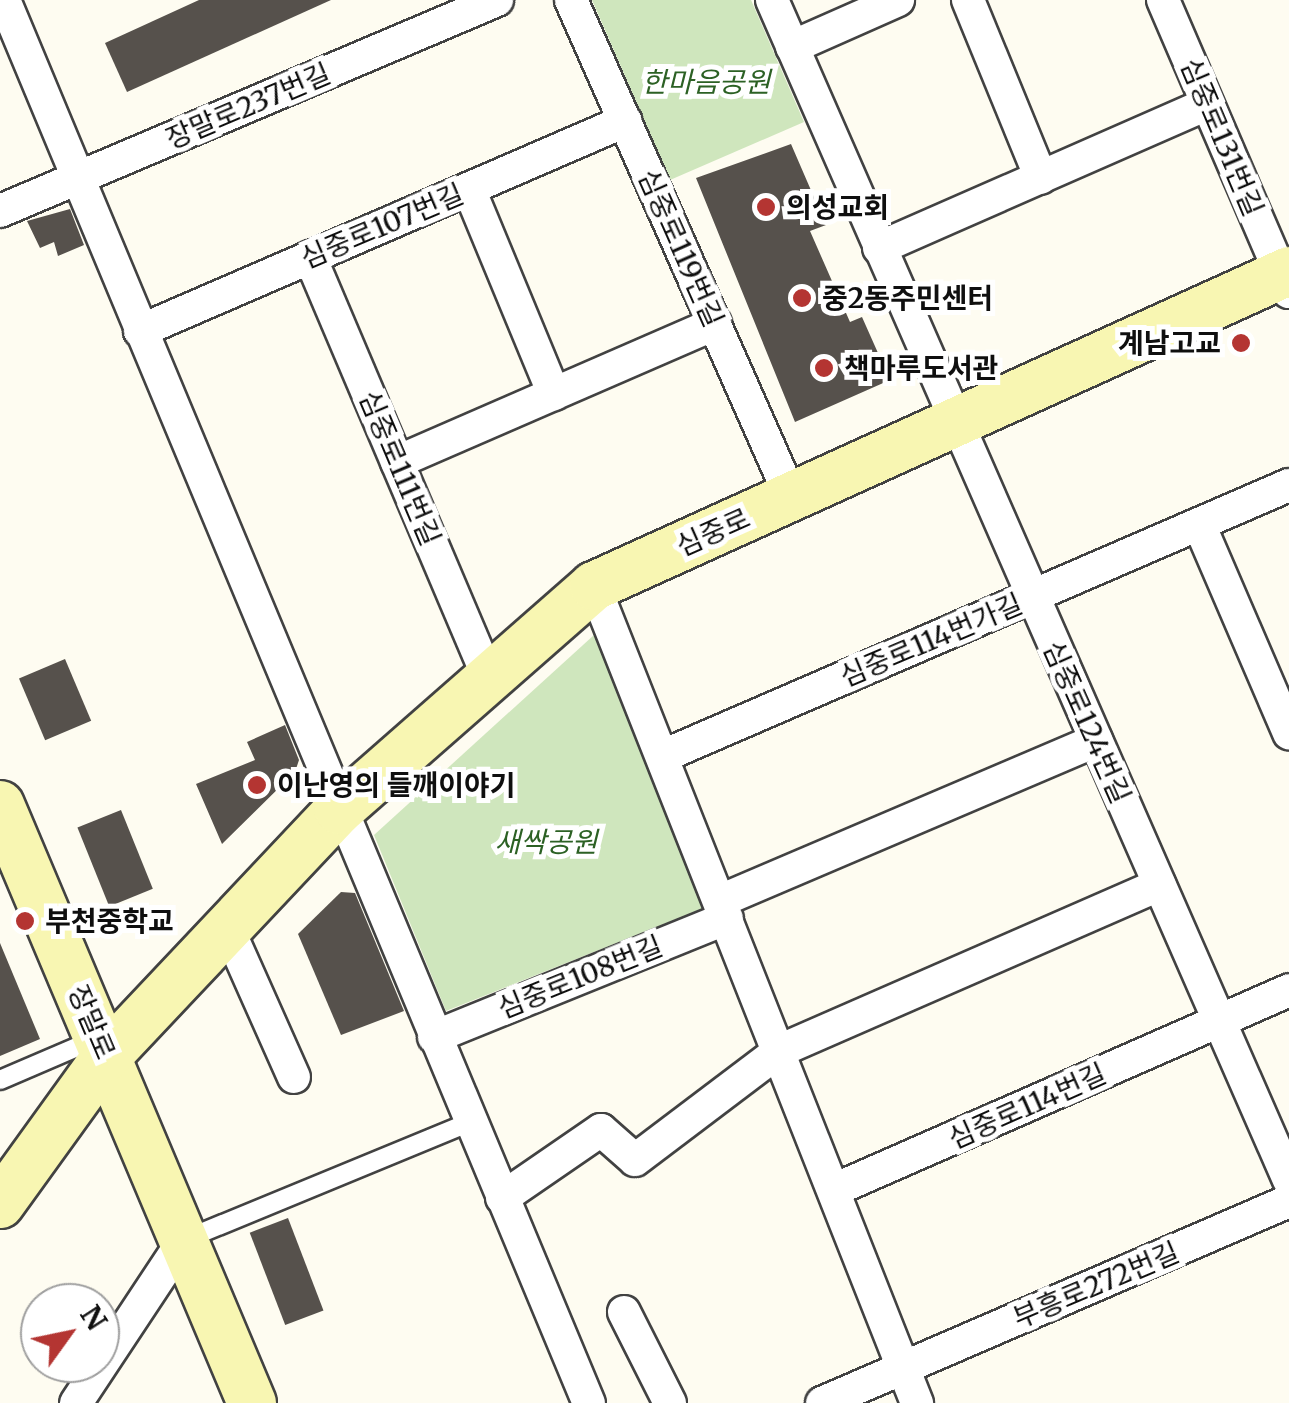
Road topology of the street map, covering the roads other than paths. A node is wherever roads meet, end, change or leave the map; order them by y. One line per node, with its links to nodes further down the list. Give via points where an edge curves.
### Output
1 (4, 0): 11 (street)
2 (497, 0): 11 (street, 장말로237번길)
3 (571, 0): 10 (street, 심중로119번길)
4 (772, 0): 8 (street, 심중로124번길)
5 (898, 0): 8 (street)
6 (968, 0): 12 (street)
7 (1163, 0): 9 (street, 심중로131번길)
8 (792, 47): 15 (street, 심중로124번길)
9 (1207, 104): 12 (street); 17 (street, 심중로131번길)
10 (625, 121): 13 (street, 심중로107번길); 18 (street, 심중로119번길)
11 (77, 178): 14 (street, 장말로237번길); 19 (street)
12 (1040, 178): 15 (street)
13 (468, 189): 16 (street, 심중로107번길); 20 (street)
14 (0, 211)
15 (880, 248): 21 (street, 심중로124번길)
16 (310, 257): 19 (street, 심중로107번길); 22 (street, 심중로111번길)
17 (1286, 279): 21 (street, 심중로)
18 (715, 324): 20 (street); 24 (street, 심중로119번길)
19 (140, 331): 33 (street)
20 (554, 394): 22 (street)
21 (955, 422): 24 (street, 심중로); 27 (street, 심중로124번길)
22 (398, 462): 28 (street, 심중로111번길)
23 (1289, 485): 25 (street, 심중로114번가길)
24 (791, 497): 26 (street, 심중로)
25 (1199, 524): 27 (street, 심중로114번가길); 29 (street)
26 (594, 586): 28 (street, 심중로); 31 (street)
27 (1032, 596): 30 (street, 심중로124번길); 31 (street, 심중로114번가길)
28 (489, 679): 33 (street, 심중로)
29 (1289, 733)
30 (1096, 741): 34 (street, 심중로124번길); 35 (street)
31 (663, 756): 35 (street)
32 (0, 804): 40 (street, 장말로)
33 (339, 810): 36 (street, 심중로); 39 (street)
34 (1159, 885): 38 (street, 심중로124번길); 41 (street)
35 (724, 910): 39 (street, 심중로108번길); 41 (street)
36 (228, 929): 40 (street, 심중로); 42 (street)
37 (1289, 990): 38 (street)
38 (1219, 1021): 45 (street, 심중로124번길); 46 (street, 심중로114번길)
39 (434, 1037): 44 (street)
40 (102, 1048): 43 (lane); 49 (street, 심중로); 50 (street, 장말로)
41 (779, 1051): 46 (street); 47 (street, via 635,1160 600,1130)
42 (294, 1077)
43 (0, 1080)
44 (470, 1122): 47 (street); 50 (lane)
45 (1289, 1180)
46 (834, 1190): 52 (street)
47 (502, 1198): 55 (street)
48 (1289, 1202): 52 (street, 부흥로272번길)
49 (0, 1204)
50 (184, 1240): 53 (street); 54 (street, 장말로)
51 (624, 1312): 56 (street)
52 (904, 1368): 57 (street, 부흥로272번길); 58 (street)
53 (76, 1403)
54 (252, 1403)
55 (589, 1403)
56 (670, 1403)
57 (822, 1403)
58 (917, 1403)

